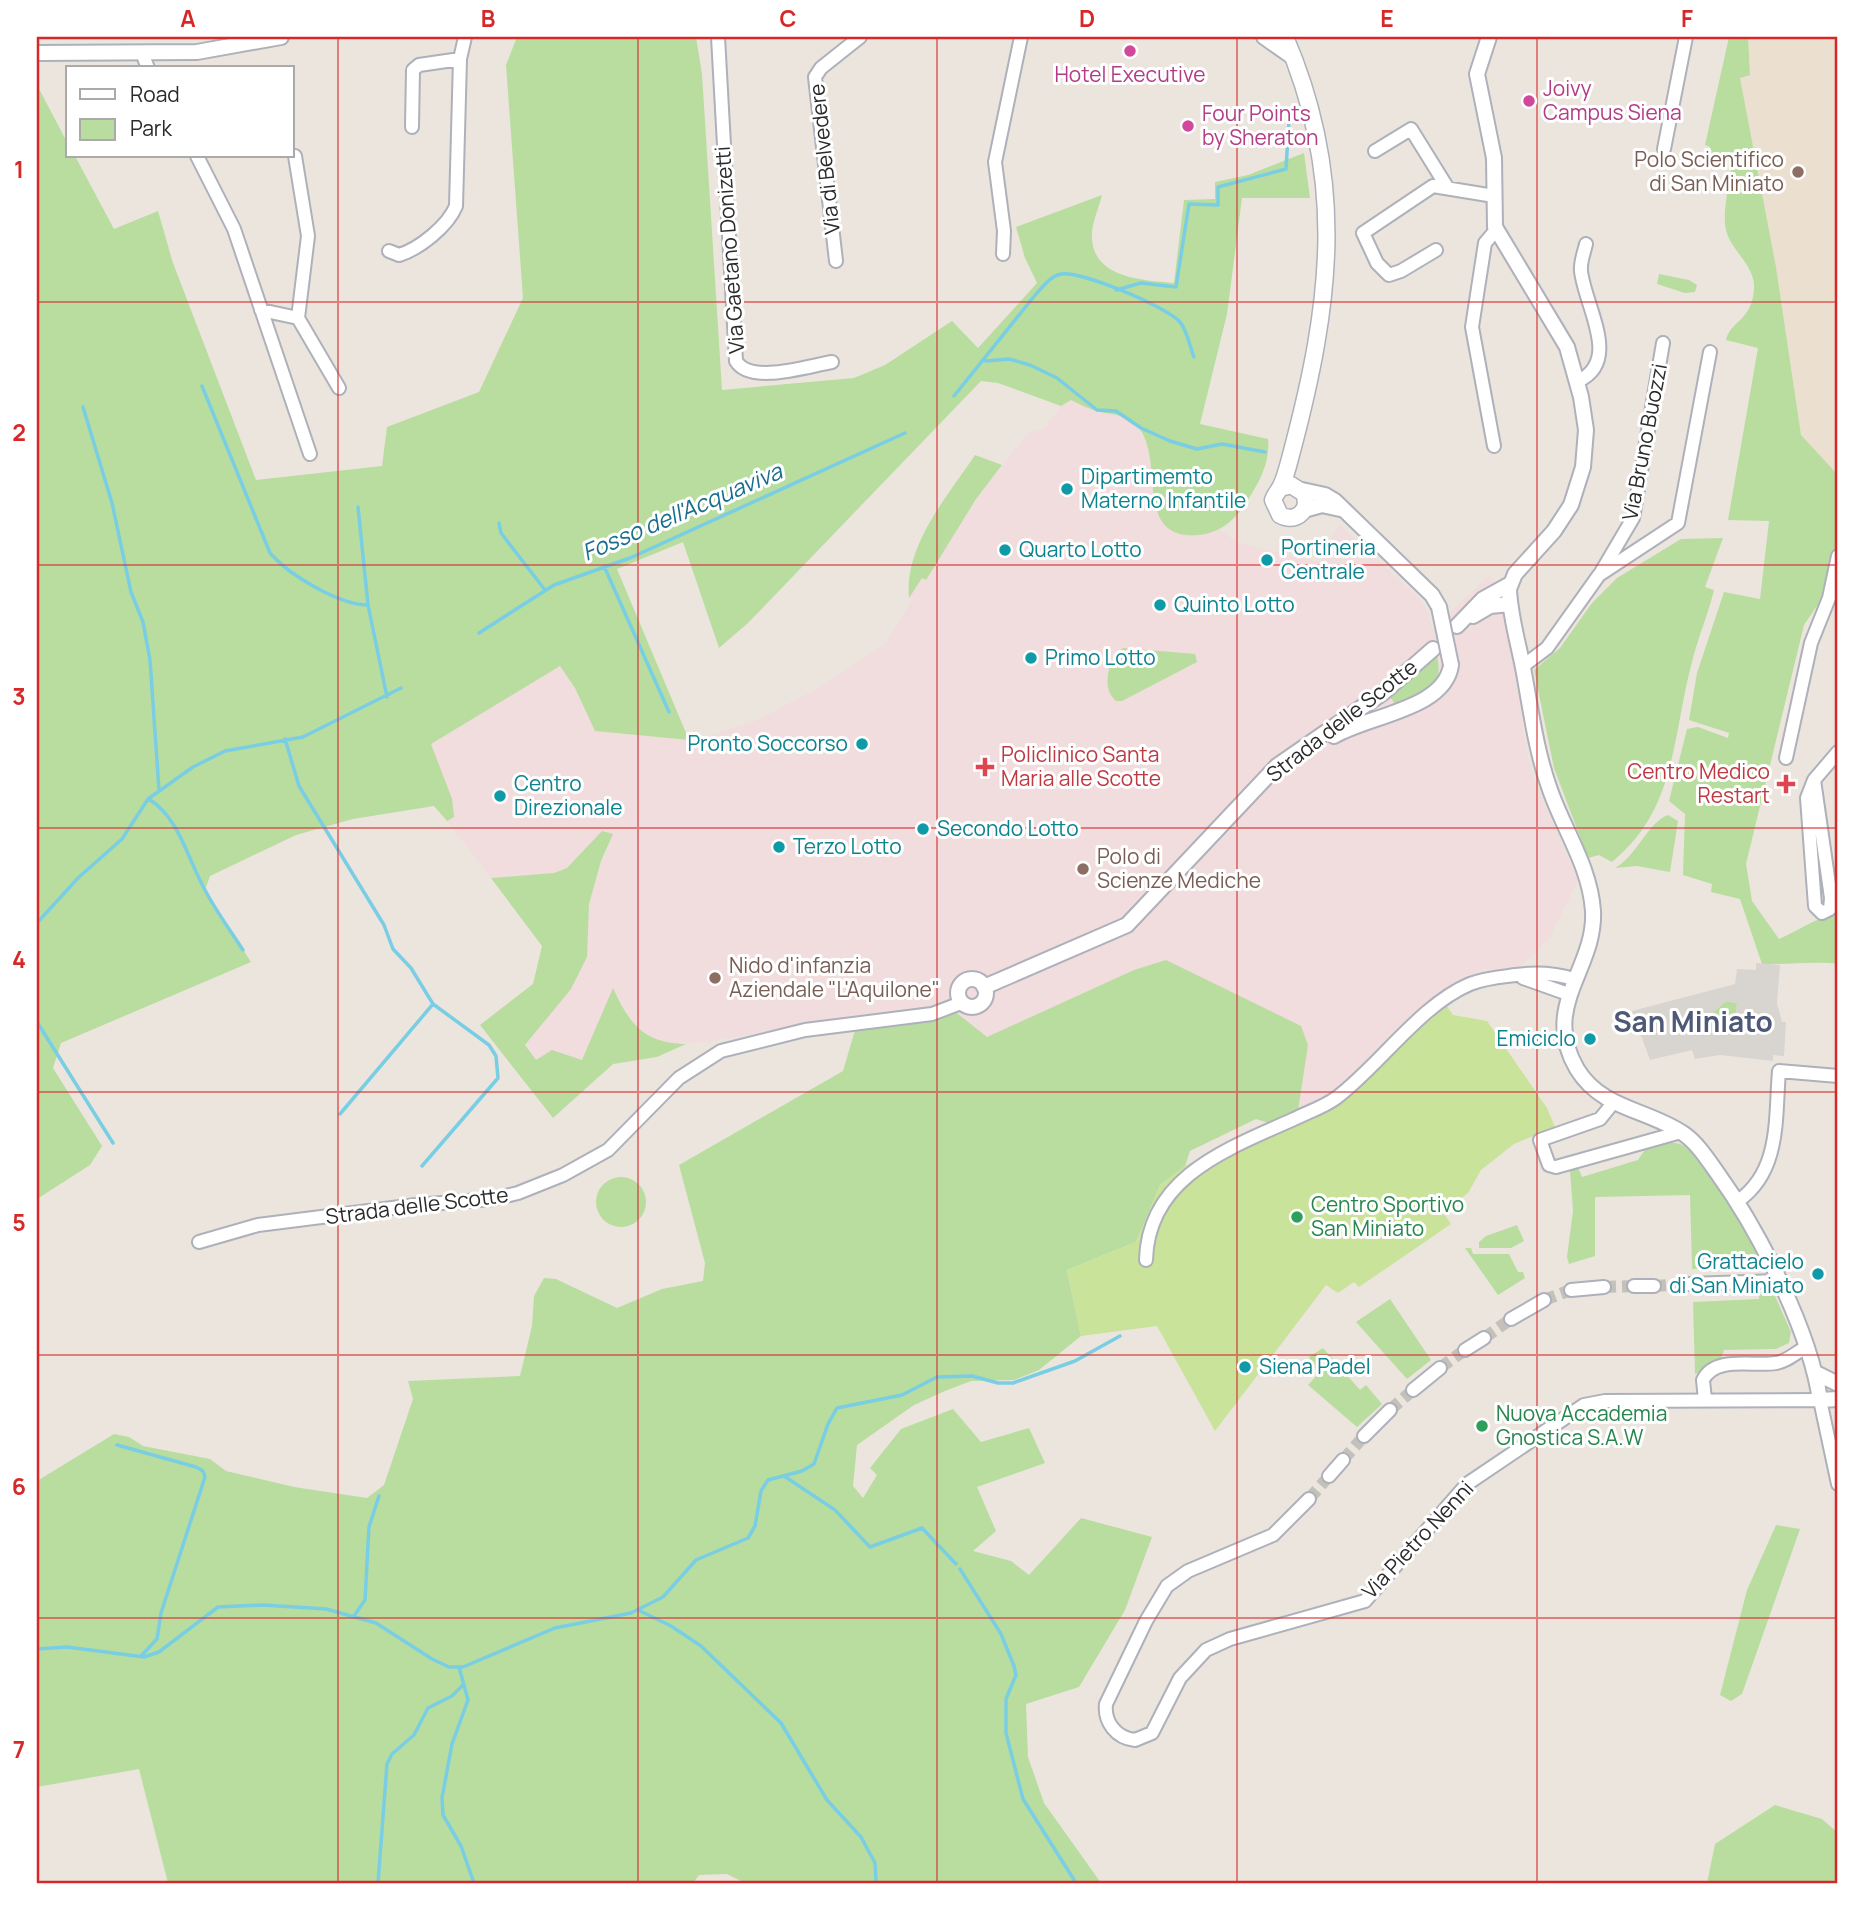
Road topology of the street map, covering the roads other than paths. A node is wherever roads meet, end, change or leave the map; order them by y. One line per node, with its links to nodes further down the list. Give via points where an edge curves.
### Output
1 (281, 37): 11 (street, via 210,50)
2 (465, 37): 12 (street)
3 (718, 37): 32 (street, Via Gaetano Donizetti, via 736,361 744,371 759,374)
4 (860, 37): 27 (street, Via di Belvedere, via 816,76)
5 (1021, 37): 26 (street, via 995,162)
6 (1264, 37): 13 (street)
7 (1285, 37): 13 (main road)
8 (1489, 37): 21 (street, via 1477,74 1493,152)
9 (1686, 37): 16 (street)
10 (37, 53): 11 (street)
11 (142, 53): 14 (street)
12 (460, 59): 15 (street, via 419,65 413,70); 25 (street, via 456,206 445,224 408,251 399,255)
13 (1294, 59): 36 (main road, via 1317,131 1328,225 1319,328)
14 (147, 66)
15 (412, 127)
16 (1664, 149)
17 (1375, 151): 20 (street, via 1411,129)
18 (295, 156): 29 (street, via 308,236)
19 (198, 158): 28 (street, via 234,229)
20 (1447, 187): 21 (street); 24 (street, via 1431,187 1363,233 1377,263 1389,275)
21 (1494, 196): 22 (street)
22 (1496, 230): 33 (street, via 1558,329); 35 (street, via 1485,243 1472,327)
23 (1586, 244): 33 (street, via 1582,274 1601,353 1595,370)
24 (1436, 250)
25 (389, 251)
26 (1003, 254)
27 (836, 261)
28 (261, 310): 29 (street); 37 (street)
29 (298, 318): 34 (street)
30 (1663, 343): 43 (street, Via Bruno Buozzi, via 1633,518)
31 (1710, 352): 43 (street, Via Bruno Buozzi, via 1678,523)
32 (832, 362)
33 (1578, 381): 44 (street, via 1586,436 1578,487 1561,522)
34 (339, 388)
35 (1494, 446)
36 (1292, 451): 38 (main road); 39 (main road)
37 (310, 454)
38 (1280, 488): 39 (main road); 41 (main road, via 1273,500 1280,515 1294,518)
39 (1299, 488): 40 (street, via 1325,495); 41 (main road, via 1307,499)
40 (1340, 509): 41 (street, via 1322,505); 49 (street, bridge, via 1432,595 1439,607 1451,665 1445,683 1432,696)
41 (1304, 510)
42 (1838, 556): 52 (street, via 1829,598 1811,643)
43 (1600, 575): 47 (street, Via Bruno Buozzi, via 1547,648)
44 (1510, 584): 45 (street); 45 (street, via 1483,598 1457,626 1490,606)
45 (1510, 604): 47 (street)
46 (1433, 649): 48 (street, Strada delle Scotte)
47 (1523, 666): 55 (street, via 1545,776 1580,858 1591,899 1591,936)
48 (1372, 700): 49 (street, via 1373,708); 50 (street, Strada delle Scotte)
49 (1391, 711): 50 (street, via 1349,727 1316,747)
50 (1298, 750): 56 (street, Strada delle Scotte, via 1268,775 1127,925)
51 (1838, 752): 53 (street)
52 (1786, 758)
53 (1814, 780): 53 (street, via 1807,798 1815,906 1822,913 1830,909 1831,898)
54 (1513, 976): 55 (street, via 1544,973); 57 (street); 66 (street, via 1488,978 1459,990 1333,1100 1195,1167 1172,1189 1158,1213)
55 (1574, 979): 57 (street)
56 (984, 987): 58 (street, Strada delle Scotte, via 984,1000 977,1006); 58 (street, Strada delle Scotte, via 975,980 964,982 958,992)
57 (1568, 994): 60 (street, via 1565,1030 1572,1058 1587,1082)
58 (961, 1003): 65 (street, Strada delle Scotte, via 932,1013 805,1030 721,1051 679,1078 608,1150 518,1193 258,1225)
59 (1838, 1076): 64 (street, via 1779,1071 1768,1167 1758,1184)
60 (1613, 1103): 61 (street); 63 (street, via 1600,1119 1539,1140 1549,1165 1556,1167)
61 (1654, 1119): 62 (street); 63 (street)
62 (1681, 1132): 63 (street); 64 (street, via 1698,1147)
63 (1645, 1140)
64 (1738, 1201): 67 (street)
65 (199, 1242)
66 (1146, 1260)
67 (1778, 1281): 68 (street); 76 (street)
68 (1689, 1284)
69 (1634, 1286): 70 (street)
70 (1654, 1286)
71 (1604, 1287): 72 (street)
72 (1572, 1290)
73 (1544, 1300): 74 (street)
74 (1511, 1319)
75 (1484, 1338): 77 (street)
76 (1806, 1347): 79 (street); 83 (street, via 1780,1363 1714,1369 1704,1378)
77 (1465, 1350)
78 (1440, 1368): 81 (street)
79 (1816, 1373): 80 (street); 84 (street)
80 (1838, 1384)
81 (1413, 1390)
82 (1838, 1399): 84 (street)
83 (1705, 1400): 84 (street, Via Pietro Nenni); 90 (street, Via Pietro Nenni, via 1605,1401 1580,1407 1467,1484 1369,1598 1212,1647 1185,1672 1152,1734 1139,1740 1123,1738 1109,1722 1106,1704 1164,1591 1188,1571 1273,1535)
84 (1820, 1400): 89 (street)
85 (1390, 1410): 86 (street)
86 (1364, 1436)
87 (1343, 1460): 88 (street)
88 (1329, 1476)
89 (1838, 1483)
90 (1308, 1499)

